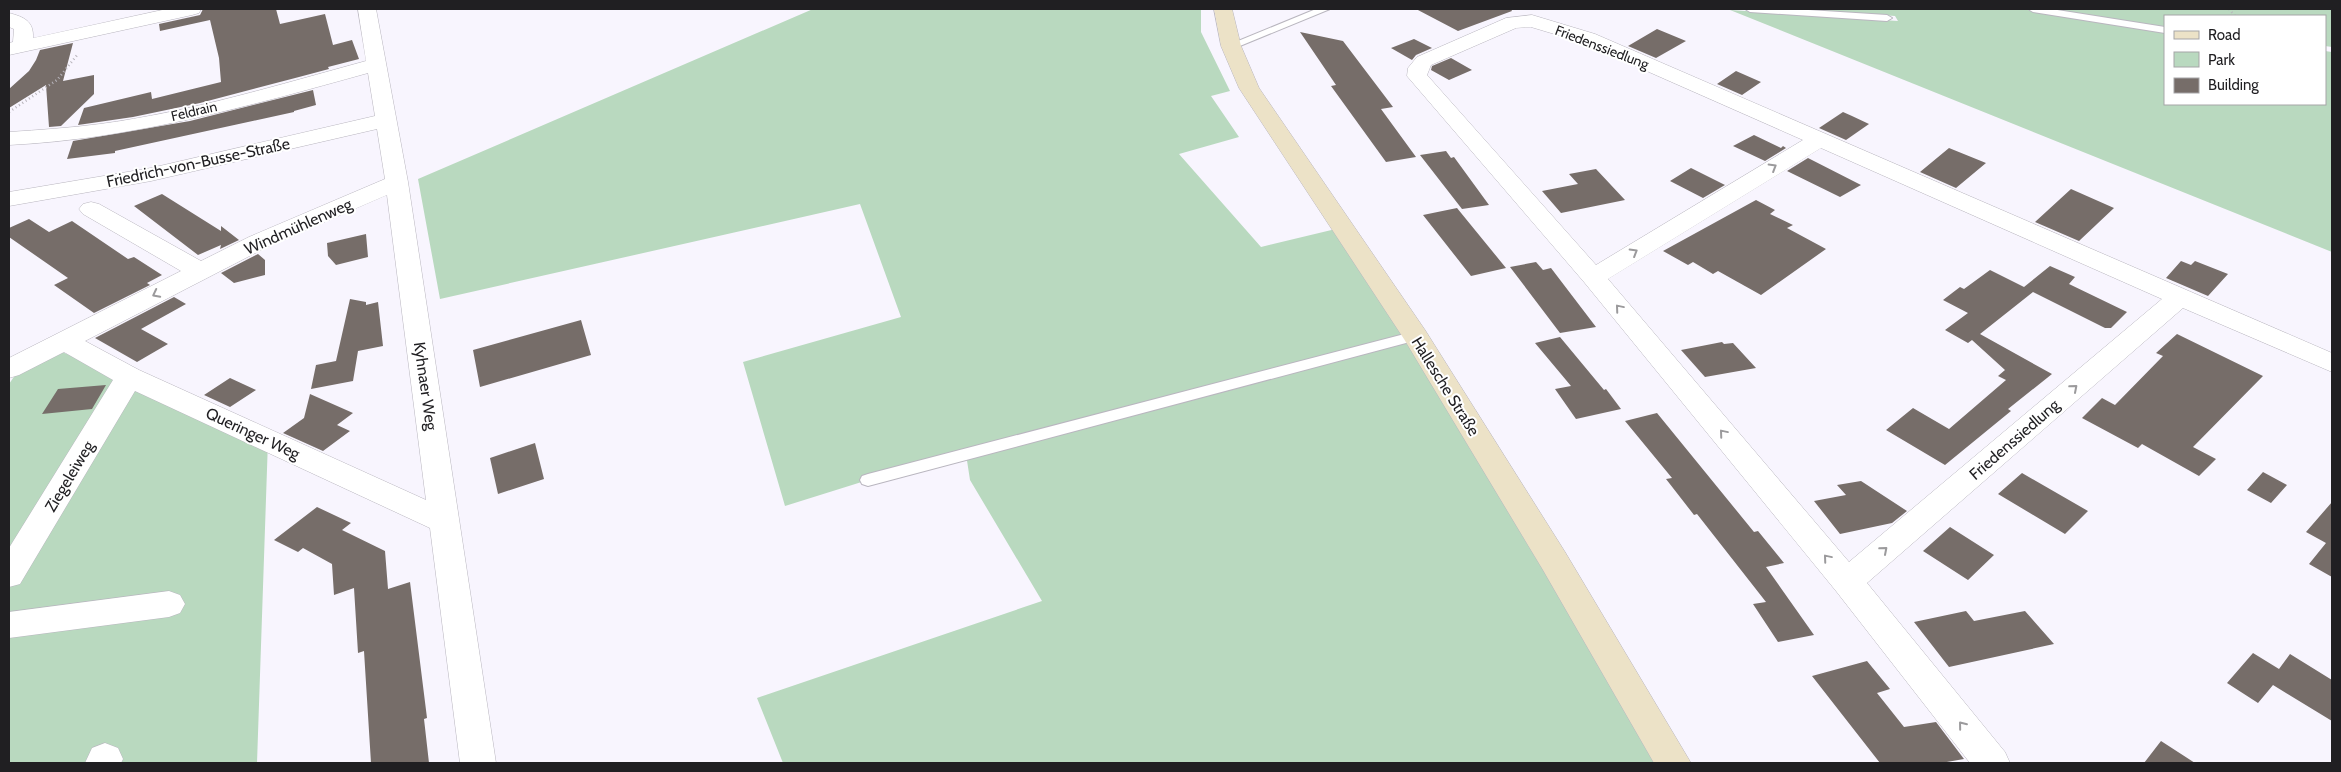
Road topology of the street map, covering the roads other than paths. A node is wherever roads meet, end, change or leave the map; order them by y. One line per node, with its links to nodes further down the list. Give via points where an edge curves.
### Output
1 (192, 9): 11 (street)
2 (367, 9): 12 (street, Kyhnaer Weg)
3 (1223, 9): 10 (street, Hallesche Straße)
4 (1325, 9): 10 (lane)
5 (1750, 9): 7 (lane)
6 (2033, 9): 9 (lane)
7 (1888, 18)
8 (9, 19): 11 (street, via 24,27)
9 (2164, 30)
10 (1231, 46): 22 (street, Hallesche Straße, via 1249,88)
11 (16, 48)
12 (375, 65): 13 (street, Kyhnaer Weg); 14 (street, Feldrain, via 136,124 70,134)
13 (386, 120): 16 (street, Kyhnaer Weg); 17 (street, Friedrich-von-Busse-Straße, via 130,178)
14 (9, 138)
15 (1820, 139): 20 (street, one-way to 15); 20 (street, Friedenssiedlung, via 1588,38 1532,21 1513,22 1424,61 1417,76); 21 (street, Friedenssiedlung)
16 (397, 182): 19 (street, Windmühlenweg); 28 (street, Kyhnaer Weg)
17 (9, 199)
18 (91, 209): 19 (street)
19 (199, 271): 23 (street, Windmühlenweg, one-way to 23)
20 (1593, 277): 30 (street, Friedenssiedlung, one-way to 20)
21 (2181, 296): 24 (street, Friedenssiedlung); 30 (street, Friedenssiedlung, one-way to 21)
22 (1416, 336): 27 (lane); 34 (street, Hallesche Straße)
23 (64, 341): 25 (street, Windmühlenweg); 26 (street, Queringer Weg)
24 (2332, 363)
25 (9, 369)
26 (129, 377): 28 (street, Queringer Weg); 29 (street, Ziegeleiweg)
27 (868, 480)
28 (444, 521): 33 (street, Kyhnaer Weg)
29 (9, 575)
30 (1846, 582): 35 (street, Friedenssiedlung, one-way to 30)
31 (169, 604): 32 (street)
32 (9, 625)
33 (478, 763)
34 (1673, 763)
35 (1992, 763)

